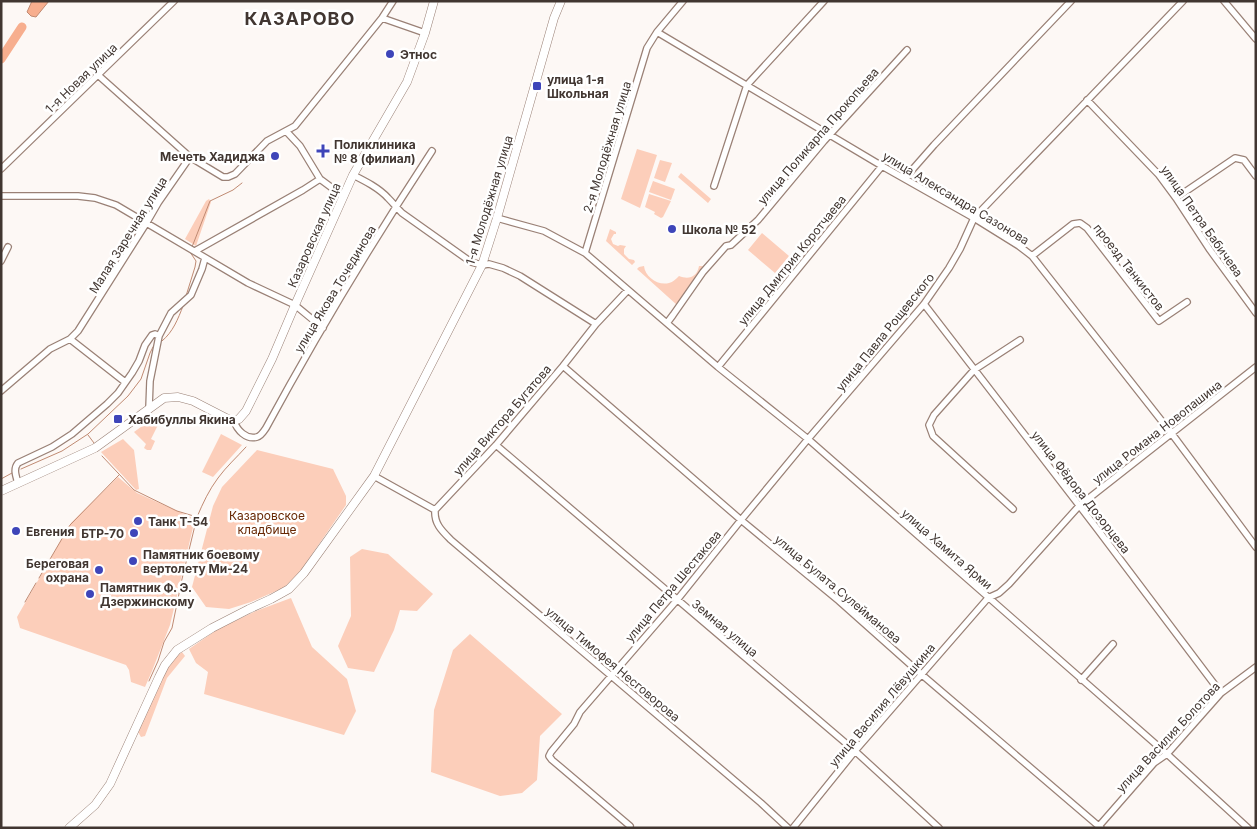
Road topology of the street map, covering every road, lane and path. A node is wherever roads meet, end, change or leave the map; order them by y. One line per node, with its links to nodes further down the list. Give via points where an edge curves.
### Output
1 (174, 1): 15 (street, 1-я Новая улица)
2 (393, 1): 10 (street)
3 (434, 1): 12 (street, Казаровская улица)
4 (561, 1): 33 (street, 1-я Молодёжная улица)
5 (683, 1): 11 (street, 2-я Молодёжная улица)
6 (824, 1): 16 (street)
7 (1071, 1): 26 (street)
8 (1183, 1): 17 (street, улица Павла Рощевского)
9 (1224, 1): 13 (street)
10 (382, 18): 12 (street); 18 (street, via 295,126)
11 (657, 32): 16 (street, улица Александра Сазонова); 38 (street, 2-я Молодёжная улица, via 642,64)
12 (425, 33): 24 (street, Казаровская улица, via 407,82)
13 (1256, 39)
14 (907, 50): 19 (street, улица Поликарпа Прокопьева)
15 (98, 75): 21 (street); 23 (street, 1-я Новая улица)
16 (747, 85): 19 (street, улица Александра Сазонова); 28 (street)
17 (1087, 100): 31 (street, улица Петра Бабичева, via 1159,175); 34 (street, улица Павла Рощевского)
18 (286, 131): 21 (street, via 267,141 228,178); 27 (street, via 300,146)
19 (830, 134): 22 (street, улица Александра Сазонова); 48 (street, улица Поликарпа Прокопьева, via 758,220 726,246 703,272)
20 (432, 151): 32 (street, улица Якова Точединова)
21 (190, 157): 35 (street, Малая Заречная улица)
22 (882, 166): 26 (street, улица Александра Сазонова); 55 (street, улица Дмитрия Коротчаева)
23 (1, 169)
24 (353, 175): 30 (street, Казаровская улица); 32 (street, via 388,197)
25 (1256, 176): 31 (street, via 1244,160 1236,158)
26 (906, 178): 34 (street, улица Александра Сазонова)
27 (320, 179): 30 (street); 37 (street)
28 (714, 186)
29 (1, 196): 35 (street, via 95,198 116,204)
30 (343, 196): 45 (street, Казаровская улица)
31 (1176, 198): 47 (street, улица Петра Бабичева)
32 (396, 207): 42 (street, via 471,262); 50 (street, улица Якова Точединова)
33 (497, 218): 38 (street, via 544,231); 42 (street, 1-я Молодёжная улица)
34 (974, 218): 39 (street, улица Александра Сазонова); 46 (street, улица Павла Рощевского, via 949,268)
35 (147, 222): 37 (street); 52 (street, Малая Заречная улица)
36 (8, 247): 41 (street)
37 (196, 251): 40 (street)
38 (585, 253): 43 (street)
39 (1032, 256): 44 (street, проезд Танкистов, via 1073,224 1080,223 1159,321); 62 (street, улица Александра Сазонова)
40 (205, 258): 45 (street, via 248,283); 51 (street, via 191,295 171,313)
41 (1, 261)
42 (482, 265): 49 (street, via 503,268 520,276); 65 (street, 1-я Молодёжная улица)
43 (628, 290): 48 (street, улица Хамита Ярми); 49 (street, улица Виктора Бугатова)
44 (1187, 302)
45 (295, 304): 50 (street); 61 (street, Казаровская улица, via 246,411)
46 (924, 304): 57 (street, улица Фёдора Дозорцева); 63 (street, улица Павла Рощевского)
47 (1255, 312)
48 (667, 323): 55 (street, улица Хамита Ярми)
49 (596, 324): 54 (street, улица Виктора Бугатова)
50 (323, 328): 61 (street, улица Якова Точединова, via 261,435 249,437 236,427)
51 (159, 336): 58 (street, via 152,334); 60 (street, via 150,381)
52 (70, 339): 58 (street); 59 (street, Малая Заречная улица, via 50,349)
53 (1020, 340): 57 (street)
54 (563, 366): 64 (street, улица Виктора Бугатова); 71 (street, улица Булата Сулейманова)
55 (718, 366): 63 (street, улица Хамита Ярми)
56 (1256, 367): 62 (street, улица Романа Новопашина)
57 (974, 370): 68 (street, улица Фёдора Дозорцева); 69 (street, via 929,425 933,436)
58 (125, 382): 66 (street, via 107,404 72,434 18,463 15,466)
59 (1, 391)
60 (149, 408): 61 (street, via 164,398 178,397); 66 (street, via 95,448)
61 (234, 421)
62 (1172, 434): 68 (street, улица Романа Новопашина); 72 (street, улица Александра Сазонова)
63 (808, 439): 71 (street, улица Павла Рощевского); 73 (street, улица Хамита Ярми)
64 (496, 445): 70 (street, улица Виктора Бугатова); 74 (street, Земная улица)
65 (374, 476): 70 (street); 85 (street, 1-я Молодёжная улица, via 304,573 289,588 177,650 158,677 110,784 95,805)
66 (18, 483): 67 (street)
67 (1, 491)
68 (1079, 506): 73 (street, улица Романа Новопашина, via 1009,584); 80 (street, улица Фёдора Дозорцева)
69 (1013, 509)
70 (434, 510): 78 (street, улица Тимофея Несговорова, via 439,527 451,540)
71 (741, 520): 74 (street, улица Петра Шестакова); 77 (street, улица Булата Сулейманова)
72 (1256, 547)
73 (988, 598): 77 (street, улица Василия Лёвушкина); 79 (street, улица Хамита Ярми)
74 (677, 600): 78 (street, улица Петра Шестакова); 81 (street, Земная улица)
75 (1113, 644): 79 (street)
76 (1256, 667): 80 (street, улица Василия Болотова)
77 (921, 674): 81 (street, улица Василия Лёвушкина); 84 (street, улица Булата Сулейманова)
78 (611, 676): 83 (street, улица Петра Шестакова, via 580,712 550,756); 86 (street, улица Тимофея Несговорова)
79 (1081, 680): 82 (street, улица Хамита Ярми)
80 (1222, 693): 82 (street, улица Василия Болотова)
81 (855, 751): 87 (street, улица Василия Лёвушкина); 88 (street, Земная улица)
82 (1167, 754): 84 (street, улица Василия Болотова, via 1154,763); 89 (street, улица Хамита Ярми)
83 (630, 826)
84 (1100, 827)
85 (69, 828)
86 (788, 828)
87 (793, 828)
88 (939, 828)
89 (1248, 828)

